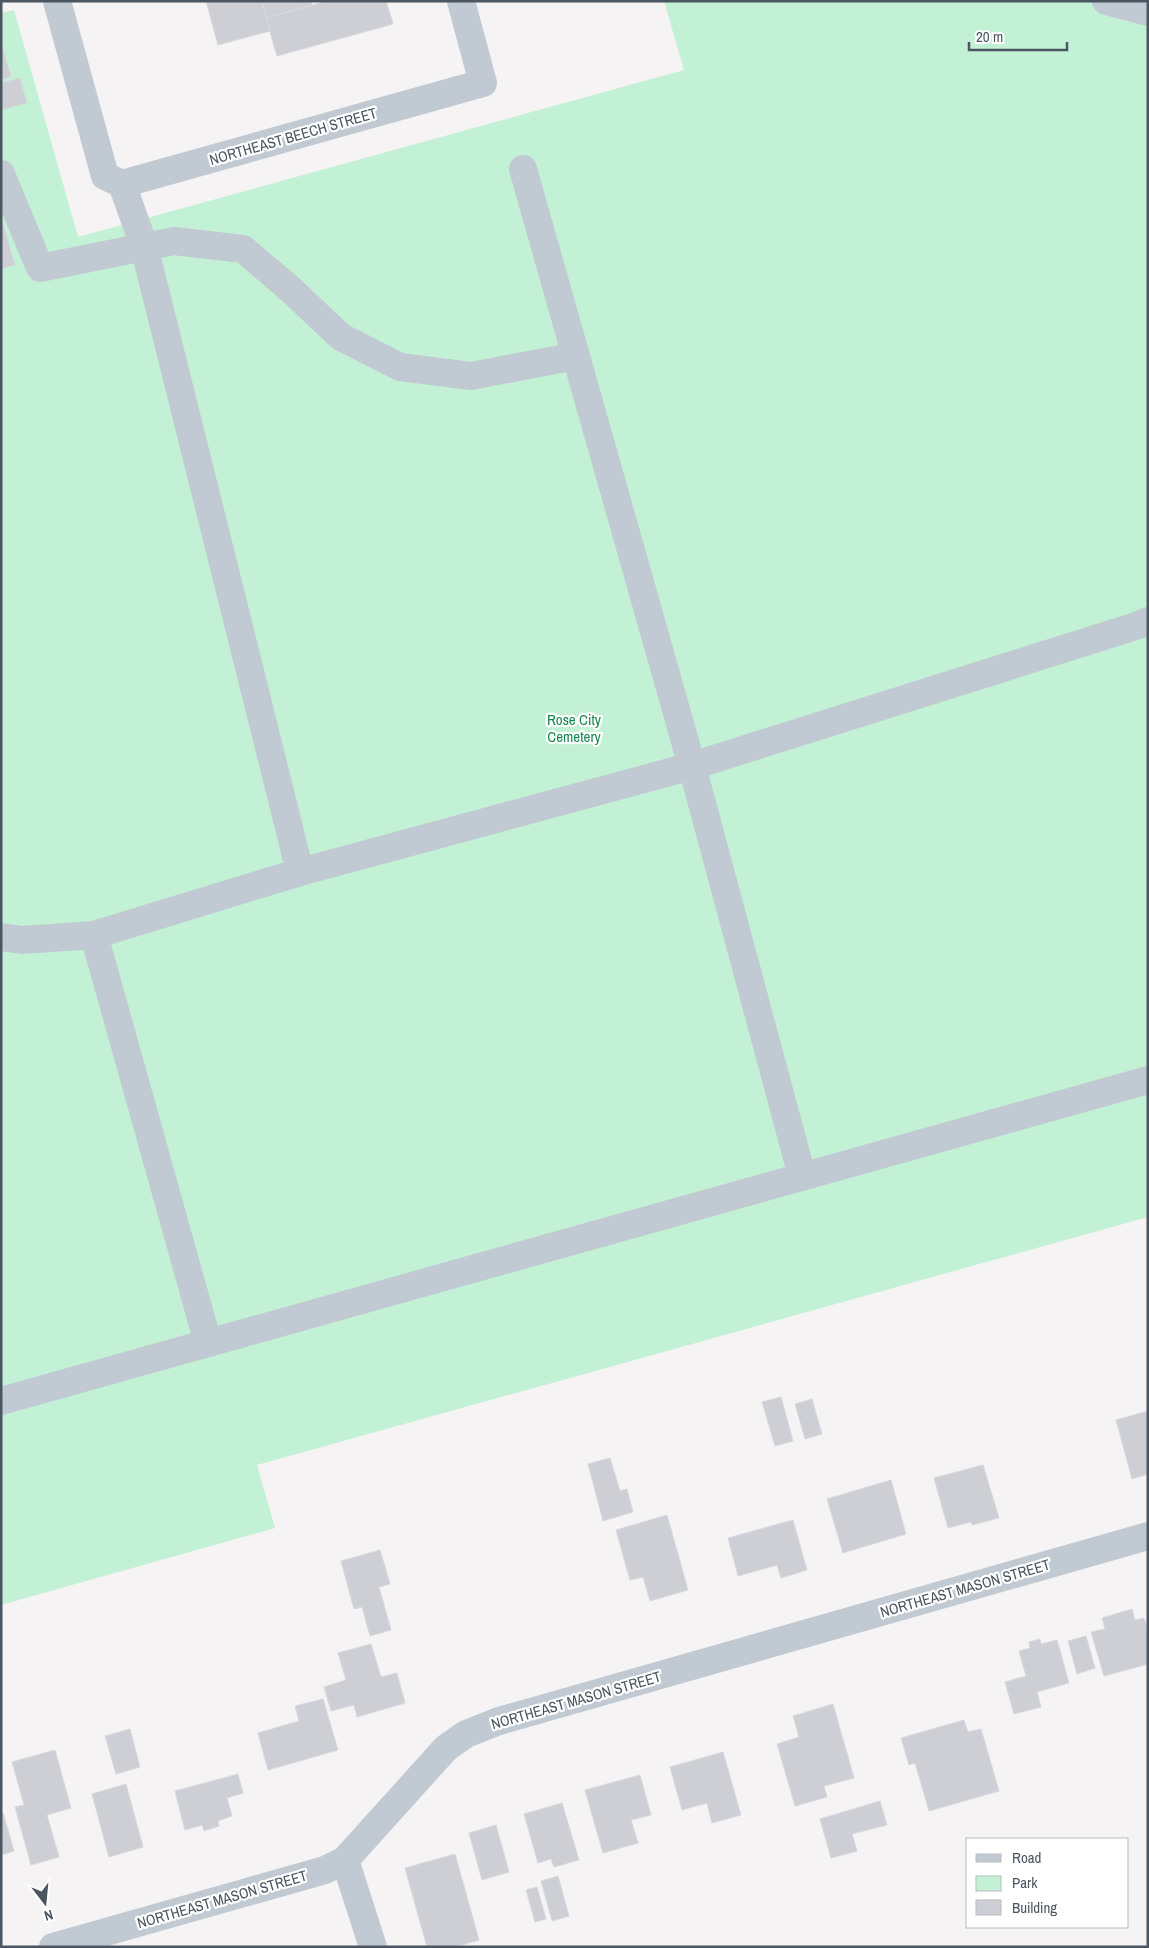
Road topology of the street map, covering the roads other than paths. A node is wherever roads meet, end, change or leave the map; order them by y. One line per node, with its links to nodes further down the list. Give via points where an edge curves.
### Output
1 (57, 1): 7 (street)
2 (461, 1): 7 (street, NORTHEAST BEECH STREET, via 483,82)
3 (1106, 1): 4 (street)
4 (1148, 12)
5 (523, 169): 9 (street)
6 (1, 174): 8 (street, via 40,268)
7 (113, 180): 8 (street)
8 (144, 246): 9 (street, via 174,241 243,250 341,337 400,367 471,376); 12 (street)
9 (576, 356): 11 (street)
10 (1148, 621): 11 (street)
11 (692, 766): 12 (street); 16 (street)
12 (300, 872): 13 (street)
13 (94, 935): 14 (street, via 22,940); 17 (street)
14 (1, 937)
15 (1148, 1080): 16 (street)
16 (802, 1176): 17 (street)
17 (208, 1343): 18 (street)
18 (1, 1401)
19 (1148, 1536): 20 (street, NORTHEAST MASON STREET, via 498,1722 466,1734 446,1748)
20 (345, 1860): 21 (street, NORTHEAST MASON STREET, via 326,1870); 22 (street)
21 (53, 1947)
22 (373, 1947)

